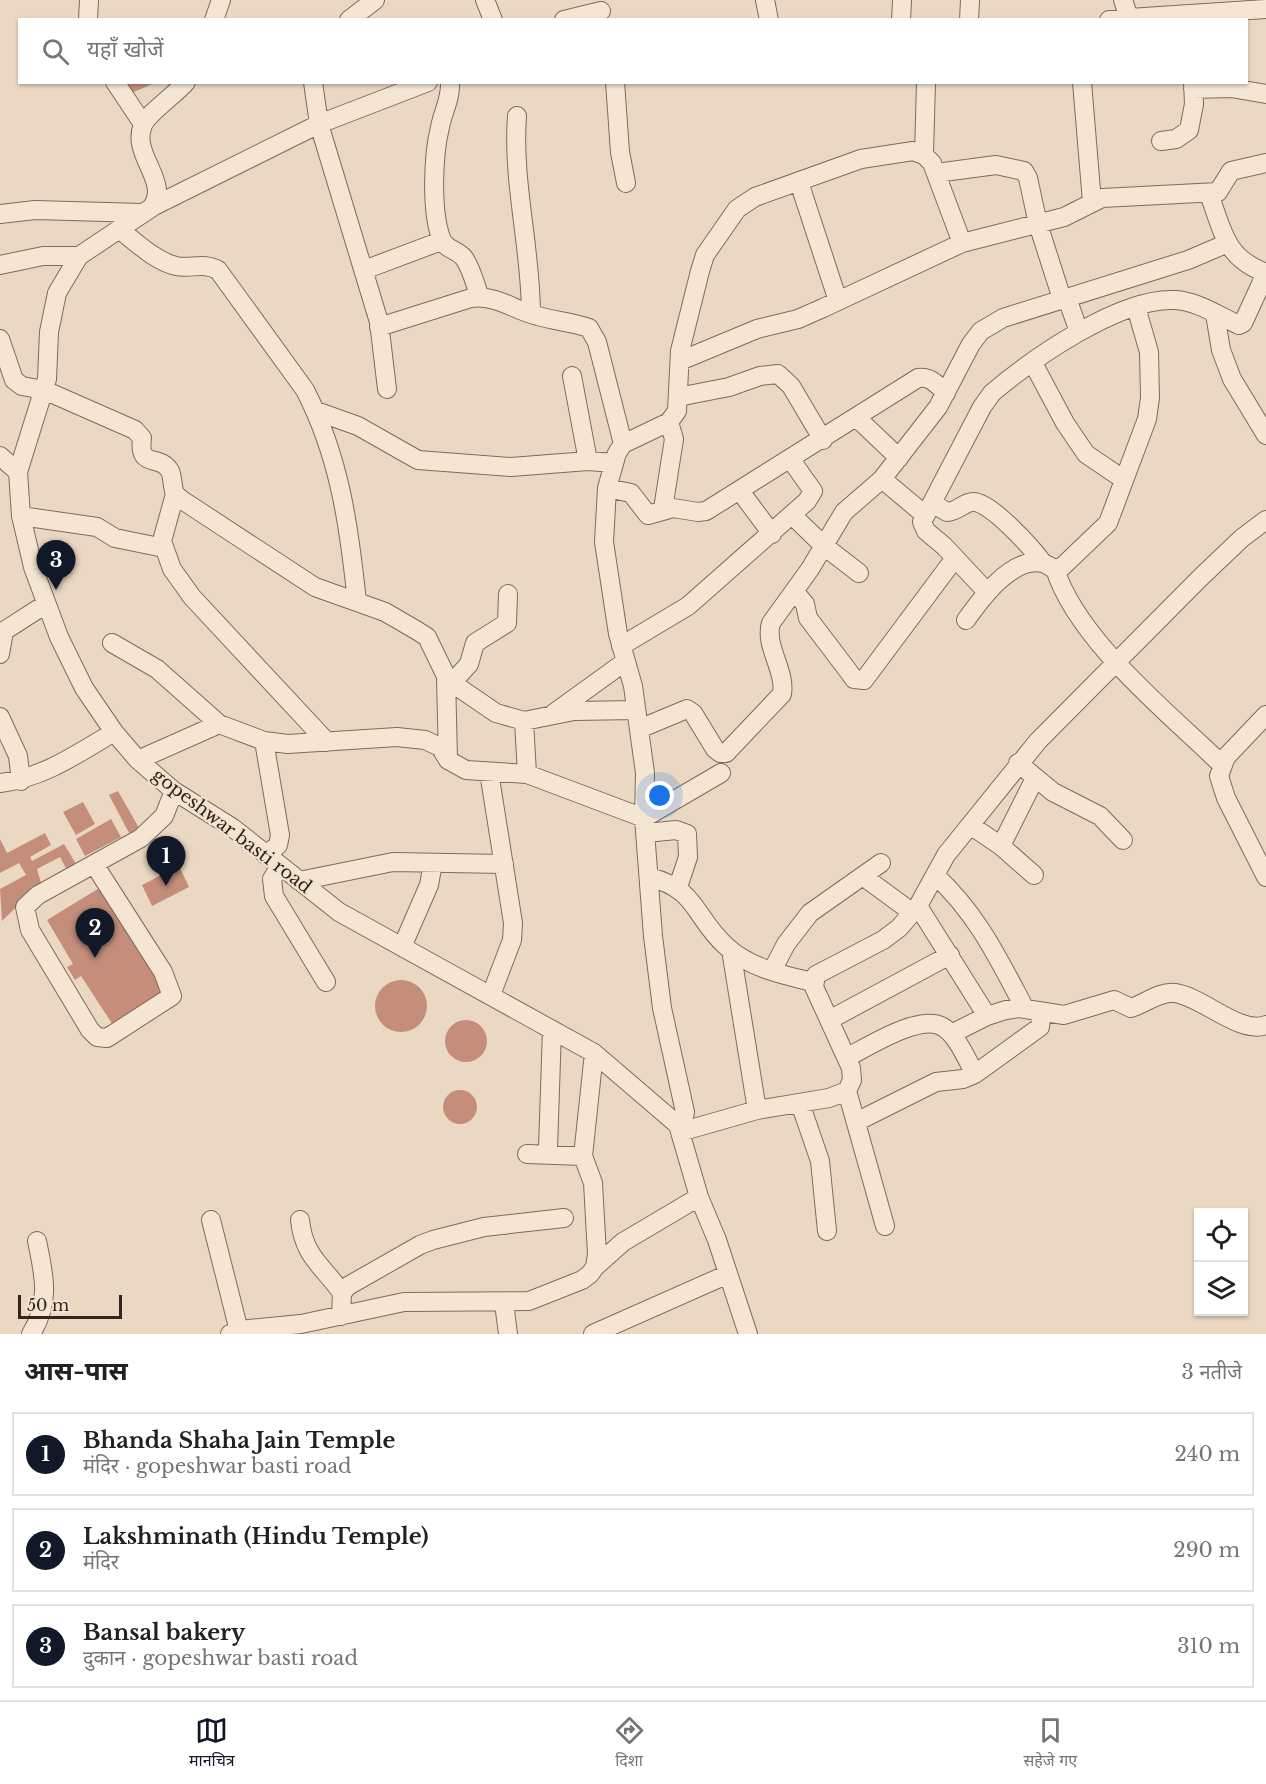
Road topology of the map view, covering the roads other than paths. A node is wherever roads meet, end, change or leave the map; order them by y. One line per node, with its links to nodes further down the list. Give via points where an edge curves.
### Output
1 (89, 0): 13 (street)
2 (221, 0): 14 (street)
3 (375, 0): 15 (street)
4 (485, 0): 16 (street)
5 (765, 0): 18 (street)
6 (902, 0): 19 (street)
7 (970, 0): 20 (street)
8 (1123, 0): 21 (street)
9 (1215, 6): 10 (street); 12 (street)
10 (1266, 9)
11 (601, 10): 17 (street)
12 (1187, 17): 21 (street)
13 (88, 18)
14 (215, 18)
15 (352, 18)
16 (492, 18)
17 (571, 18)
18 (769, 18)
19 (901, 18)
20 (969, 18)
21 (1129, 18)
22 (116, 84): 33 (street)
23 (184, 84): 33 (street)
24 (313, 84): 34 (street)
25 (423, 84): 34 (street, gopeshwar basti road)
26 (450, 84): 47 (street, via 450,98 439,129 435,180)
27 (615, 84): 40 (street)
28 (926, 84): 36 (street)
29 (1082, 84): 42 (street)
30 (1193, 86): 31 (street); 35 (street, via 1189,130 1176,139)
31 (1266, 94)
32 (517, 117): 58 (street, via 515,141 530,256)
33 (143, 124): 43 (street, via 142,149 159,194)
34 (319, 124): 43 (street, gopeshwar basti road); 52 (street)
35 (1161, 141)
36 (924, 155): 38 (street); 39 (street, via 913,151 861,159)
37 (1266, 163): 41 (street, via 1231,171 1224,187)
38 (936, 173): 45 (street, via 996,165 1024,171 1029,178); 48 (street)
39 (799, 182): 56 (street); 63 (street, via 744,203 705,255)
40 (626, 183)
41 (1209, 194): 42 (street, via 1113,196); 49 (street)
42 (1092, 202): 45 (street, via 1064,218)
43 (146, 211): 44 (street, via 35,210); 46 (street, gopeshwar basti road)
44 (0, 214)
45 (1038, 225): 48 (street); 55 (street)
46 (120, 230): 50 (street, gopeshwar basti road); 70 (street, via 168,263 218,270)
47 (441, 241): 52 (street); 54 (street, via 466,260)
48 (962, 243): 56 (street)
49 (1228, 243): 53 (street, via 1246,266); 55 (street, via 1188,260)
50 (79, 256): 51 (street, via 43,256); 67 (street, gopeshwar basti road, via 54,302)
51 (0, 265)
52 (364, 270): 60 (street)
53 (1266, 273): 59 (street, via 1243,323 1239,325)
54 (480, 297): 58 (street, via 497,299); 60 (street)
55 (1064, 298): 61 (street); 68 (street, via 1003,318 981,331)
56 (838, 301): 63 (street)
57 (1136, 308): 59 (street, via 1188,301); 61 (street); 83 (street, via 1149,352 1150,398 1147,419)
58 (531, 314): 75 (street, via 576,323 593,333)
59 (1215, 314): 73 (street, via 1221,350 1232,379)
60 (380, 327): 66 (street)
61 (1079, 332): 64 (street)
62 (0, 339): 67 (street, via 15,380 22,386)
63 (680, 361): 69 (street)
64 (1033, 363): 83 (street, via 1086,454); 88 (street, via 999,387 982,407)
65 (572, 376): 79 (street)
66 (387, 388)
67 (44, 390): 81 (street, gopeshwar basti road); 86 (street, via 135,430 141,438 144,456 171,472)
68 (946, 393): 71 (street, via 932,380 918,378); 76 (street)
69 (678, 397): 72 (street, via 677,411); 74 (street, via 778,374 791,386)
70 (316, 411): 79 (street, via 358,426 418,460 511,467); 101 (street, via 345,503)
71 (857, 418): 74 (street); 76 (street)
72 (669, 422): 75 (street); 87 (street, via 674,439)
73 (1266, 435)
74 (823, 440): 78 (street)
75 (623, 444): 80 (street)
76 (899, 458): 82 (street)
77 (1, 459): 81 (street)
78 (791, 460): 85 (street); 89 (street, via 813,491)
79 (588, 461): 80 (street)
80 (614, 463): 84 (street)
81 (18, 472): 90 (street, gopeshwar basti road)
82 (882, 479): 88 (street); 93 (street, via 844,512)
83 (1123, 479): 96 (street, via 1108,523 1069,563)
84 (607, 488): 87 (street, via 632,493 648,515); 106 (street, via 604,542)
85 (740, 491): 87 (street, via 706,511); 92 (street)
86 (175, 494): 94 (street, via 163,531); 101 (street, via 315,587)
87 (663, 509)
88 (929, 509): 95 (street, via 922,526); 96 (street, via 947,512 980,503)
89 (792, 515): 92 (street); 93 (street)
90 (21, 516): 94 (street, via 97,527 115,538); 102 (street, gopeshwar basti road)
91 (1266, 520): 107 (street, via 1234,546)
92 (772, 534): 106 (street, via 688,606)
93 (824, 546): 97 (street); 98 (street)
94 (164, 548): 118 (street, via 172,569 192,597)
95 (955, 558): 98 (street, via 864,680 855,679 849,672 808,618 805,604); 99 (street)
96 (1049, 566): 99 (street, via 1031,564 1010,572); 107 (street, via 1078,617)
97 (859, 573)
98 (795, 591): 115 (street, via 770,629 784,684 782,694 732,747 720,753 687,709)
99 (986, 591): 103 (street)
100 (508, 594): 108 (street, via 507,623 475,643 469,664)
101 (357, 602): 108 (street, via 385,612 427,637)
102 (46, 604): 105 (street, via 4,631); 116 (street, gopeshwar basti road, via 84,688)
103 (966, 620)
104 (112, 643): 114 (street, via 157,669)
105 (0, 654)
106 (624, 654): 109 (street); 112 (street)
107 (1117, 662): 121 (street); 122 (street)
108 (449, 680): 113 (street, via 496,713); 120 (street)
109 (636, 710): 112 (street, via 574,711); 115 (street)
110 (1266, 715): 122 (street)
111 (0, 717): 127 (street, via 15,748)
112 (548, 717): 113 (street)
113 (524, 722): 125 (street)
114 (219, 724): 117 (street); 119 (street)
115 (639, 729): 131 (street, via 645,773)
116 (114, 732): 119 (street, gopeshwar basti road); 127 (street, via 46,772)
117 (264, 741): 118 (street); 134 (street, via 280,835)
118 (327, 742): 120 (street, via 412,737 434,743)
119 (138, 760): 129 (street, gopeshwar basti road)
120 (448, 760): 123 (street, via 466,770)
121 (1018, 763): 126 (street); 130 (street)
122 (1222, 765): 143 (street, via 1221,785)
123 (489, 772): 125 (street); 138 (street)
124 (721, 773): 131 (street)
125 (527, 774): 131 (street)
126 (1035, 778): 132 (street, via 1053,792 1100,816); 133 (street)
127 (21, 781): 128 (street)
128 (0, 783)
129 (174, 791): 134 (street, gopeshwar basti road, via 233,828); 137 (street, via 155,827)
130 (970, 825): 133 (street); 139 (street)
131 (645, 826): 141 (street); 145 (street, via 687,834 687,857)
132 (1123, 840)
133 (1001, 846): 140 (street)
134 (273, 860): 144 (street, gopeshwar basti road); 151 (street, via 274,896)
135 (433, 862): 138 (street); 144 (street, via 393,862); 147 (street, via 429,885)
136 (881, 863): 142 (street)
137 (94, 864): 137 (street, via 38,895 25,907 30,930 90,1030 97,1037 107,1038 172,996 163,972)
138 (504, 864): 153 (street, via 512,940)
139 (935, 875): 146 (street); 154 (street, via 978,923)
140 (1034, 875)
141 (649, 877): 145 (street); 167 (street, via 662,1008 685,1112)
142 (864, 877): 146 (street); 150 (street, via 810,913 786,944)
143 (1266, 878)
144 (299, 881): 147 (street, gopeshwar basti road, via 339,912)
145 (678, 887): 148 (street)
146 (916, 910): 149 (street); 152 (street, via 883,940 823,970)
147 (402, 947): 153 (street, gopeshwar basti road)
148 (731, 950): 150 (street); 165 (street)
149 (950, 955): 155 (street); 156 (street)
150 (772, 971): 152 (street)
151 (326, 982)
152 (813, 982): 156 (street)
153 (491, 995): 158 (street, gopeshwar basti road)
154 (1034, 1010): 155 (street, via 1018,1008); 157 (street, via 1064,1015 1114,1000 1131,1008 1175,993 1197,999 1248,1027); 162 (street, via 1040,1027)
155 (987, 1016): 159 (street)
156 (831, 1019): 161 (street)
157 (1266, 1025)
158 (552, 1030): 160 (street, gopeshwar basti road); 168 (street)
159 (951, 1034): 161 (street, via 944,1027 922,1023); 162 (street)
160 (594, 1053): 167 (street, gopeshwar basti road); 170 (street)
161 (848, 1057): 163 (street, via 852,1080)
162 (975, 1074): 166 (street, via 936,1082)
163 (847, 1091): 164 (street); 166 (street)
164 (800, 1103): 165 (street); 176 (street, via 820,1161)
165 (757, 1110): 167 (street)
166 (856, 1122): 175 (street)
167 (679, 1128): 171 (street)
168 (548, 1148)
169 (526, 1154): 170 (street)
170 (583, 1156): 178 (street, via 592,1182)
171 (699, 1197): 178 (street, via 622,1242); 179 (street)
172 (564, 1218): 180 (street, via 484,1227 427,1242)
173 (211, 1220): 183 (street)
174 (300, 1220): 180 (street, via 305,1247)
175 (885, 1226)
176 (827, 1231)
177 (37, 1240): 184 (street, via 46,1285 45,1303)
178 (595, 1267): 181 (street, via 582,1280 547,1295)
179 (726, 1275): 186 (street); 187 (street)
180 (342, 1293): 182 (street)
181 (504, 1303): 182 (street, via 404,1302); 185 (street)
182 (341, 1316): 183 (street)
183 (242, 1332)
184 (31, 1334)
185 (508, 1334)
186 (593, 1334)
187 (748, 1334)

